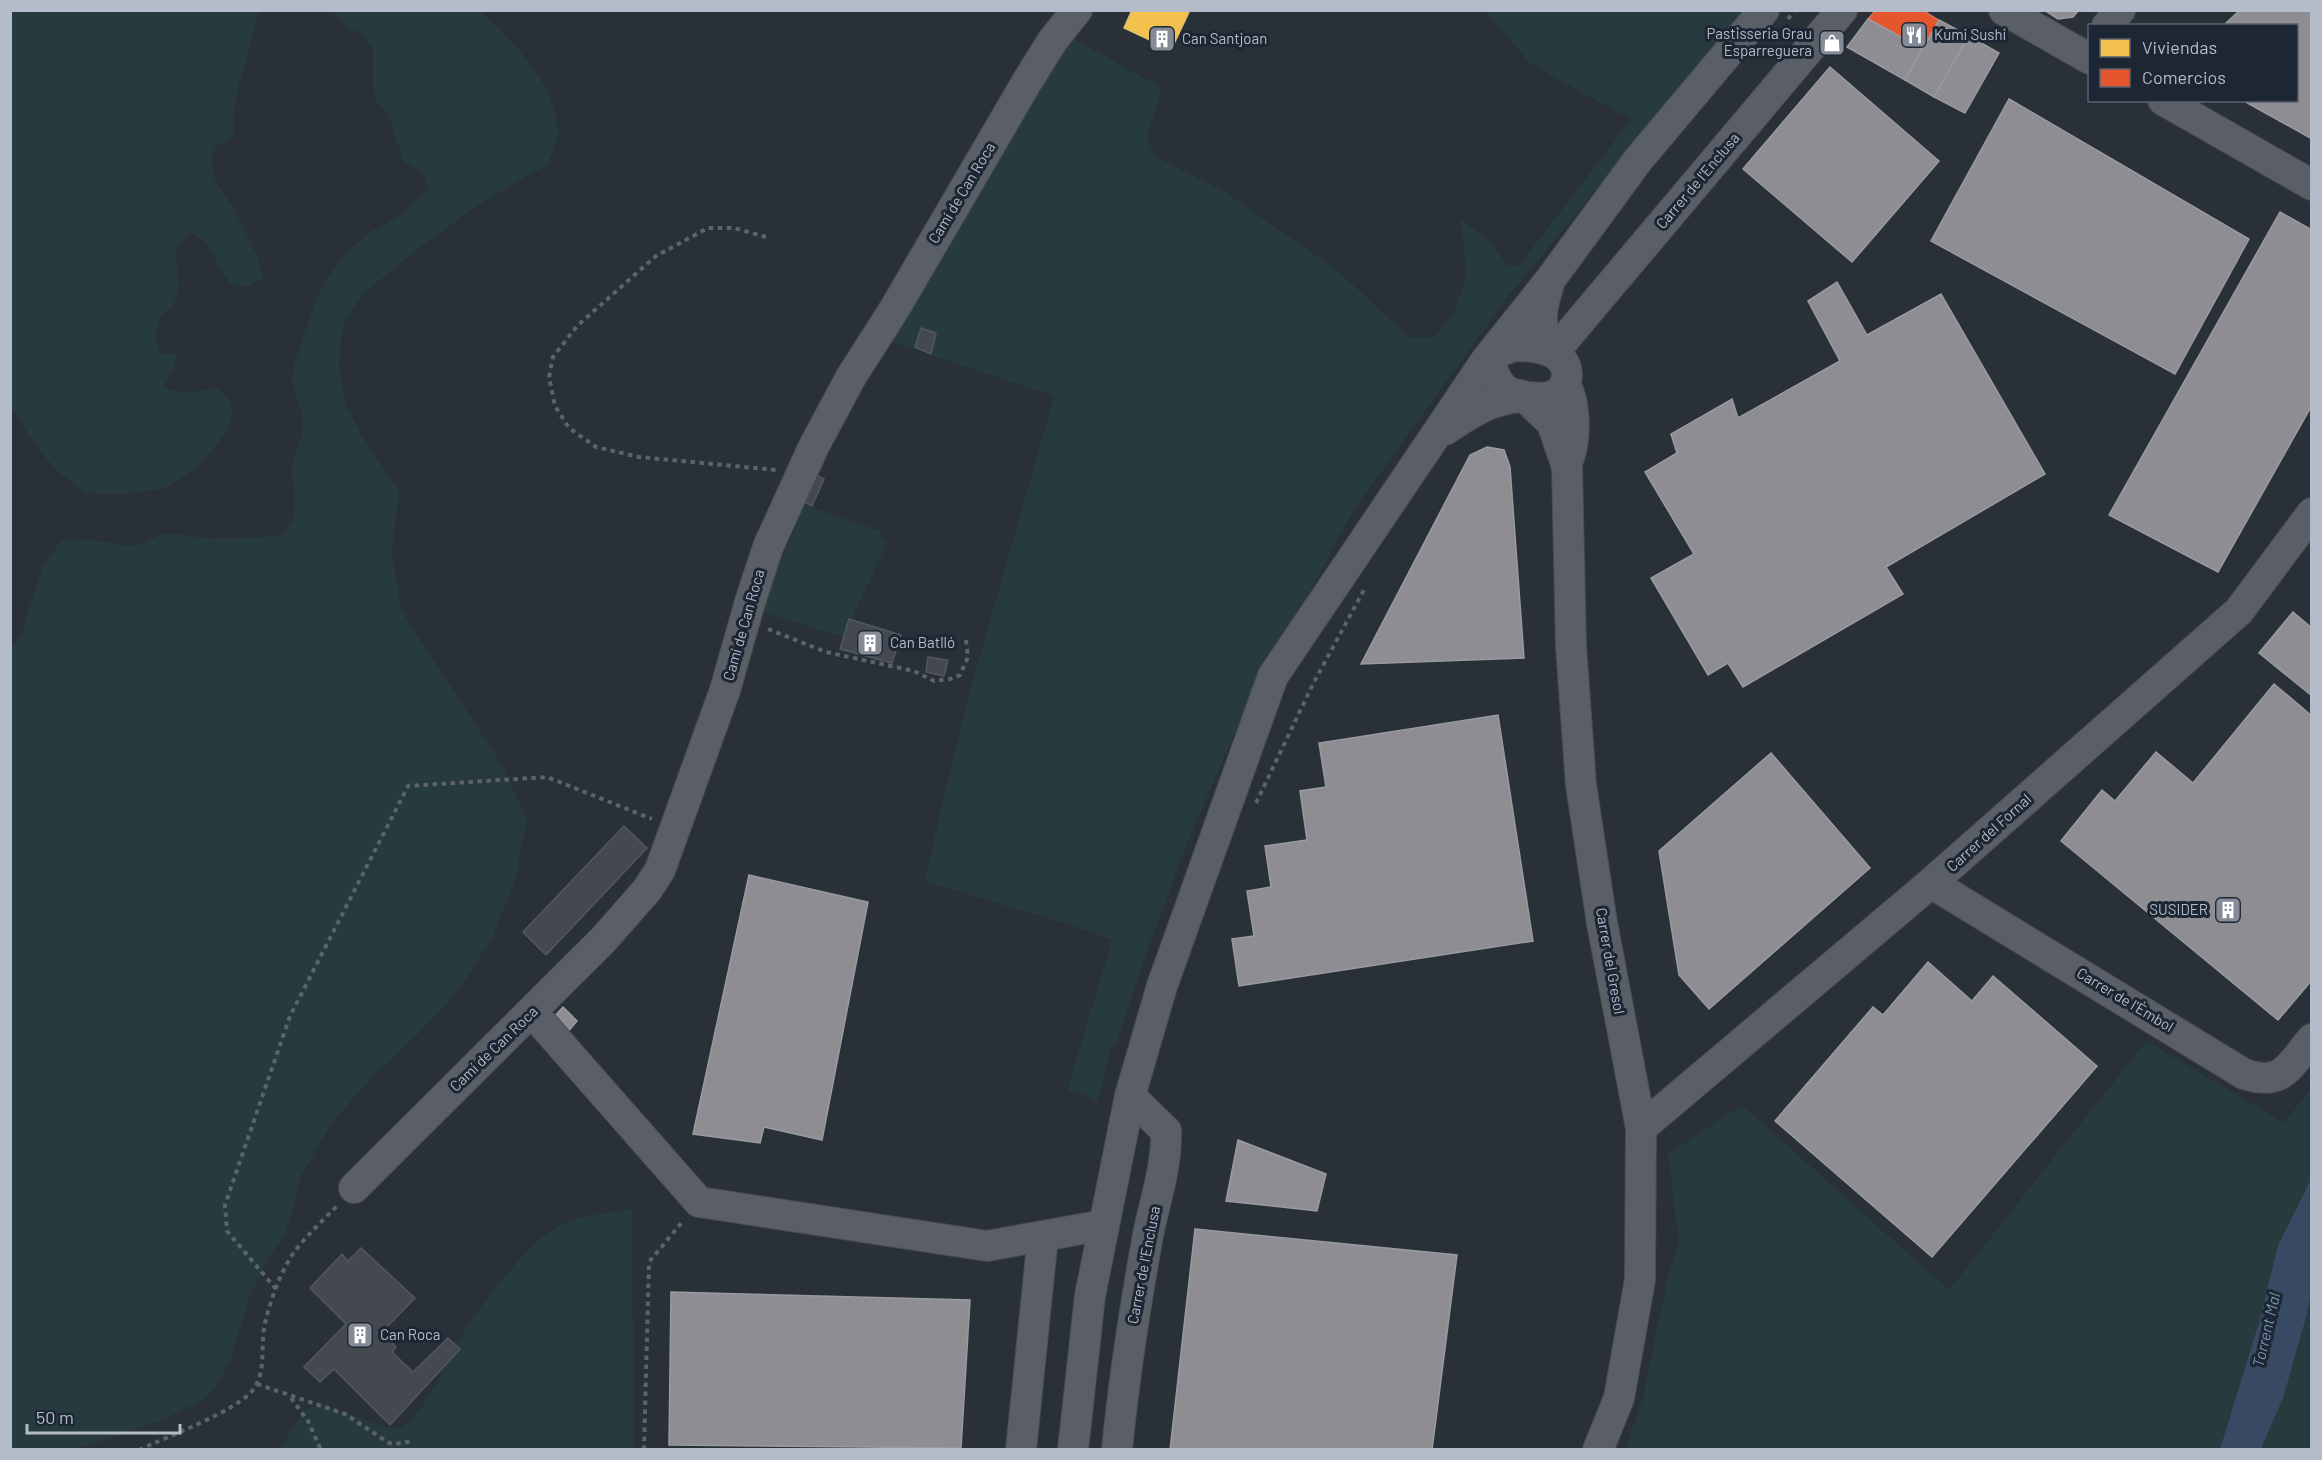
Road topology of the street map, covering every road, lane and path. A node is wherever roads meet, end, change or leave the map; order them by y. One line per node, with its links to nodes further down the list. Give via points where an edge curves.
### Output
1 (1077, 10): 18 (street, Camí de Can Roca, via 1028,80 851,377)
2 (1764, 10): 11 (street, via 1638,160)
3 (1842, 10): 12 (street, Carrer de l'Enclusa)
4 (2004, 10): 7 (street)
5 (2120, 10): 6 (street)
6 (2109, 24)
7 (2087, 53)
8 (2167, 102): 9 (street)
9 (2312, 185)
10 (766, 237): 18 (path, via 734,228 708,228 656,256 577,326 553,357 549,377 555,406 569,428 596,447 639,457 786,471)
11 (1550, 280): 12 (street, via 1543,302 1542,327); 13 (street)
12 (1554, 352): 13 (street, via 1516,346); 14 (street, via 1567,369)
13 (1487, 359): 15 (street, via 1503,388); 16 (street)
14 (1565, 384): 15 (street, via 1551,397); 17 (street, via 1571,395 1573,430)
15 (1524, 396): 16 (street, via 1492,402); 17 (street, via 1552,423)
16 (1433, 438): 28 (street, via 1273,676 1162,986)
17 (1567, 466): 29 (street, Carrer del Gresol, via 1571,646 1581,785)
18 (798, 479): 21 (street, Camí de Can Roca, via 768,547)
19 (2312, 513): 25 (street, Carrer del Fornal, via 2239,611)
20 (1365, 587): 23 (path)
21 (746, 619): 22 (path, via 826,652 914,671 934,681 960,675 968,657); 24 (street, Camí de Can Roca)
22 (966, 640)
23 (1253, 810)
24 (675, 828): 26 (street, Camí de Can Roca, via 660,870 647,890); 34 (path, via 547,777 408,786 290,1016 225,1205 227,1231)
25 (1932, 883): 27 (street, Carrer de l'Èmbol, via 2244,1074 2274,1078); 29 (street, Carrer del Fornal)
26 (532, 1012): 30 (street, Camí de Can Roca); 31 (street)
27 (2312, 1039)
28 (1130, 1096): 32 (street); 45 (street, Carrer de l'Enclusa, via 1166,1131 1167,1154 1127,1355)
29 (1641, 1128): 46 (street, Carrer del Gresol, via 1640,1280 1618,1398)
30 (354, 1188): 34 (path, via 295,1252)
31 (699, 1202): 33 (street, via 987,1246); 42 (path, via 649,1262)
32 (1104, 1225): 33 (street); 44 (street, via 1090,1296)
33 (1044, 1236): 43 (street)
34 (276, 1289): 35 (path, via 262,1334)
35 (257, 1384): 36 (path); 39 (path, via 237,1403)
36 (290, 1397): 38 (path, via 345,1414); 40 (path, via 308,1421)
37 (413, 1441): 38 (path)
38 (395, 1444): 41 (path)
39 (139, 1449)
40 (321, 1449)
41 (393, 1449)
42 (644, 1449)
43 (1021, 1449)
44 (1073, 1449)
45 (1117, 1449)
46 (1598, 1449)

